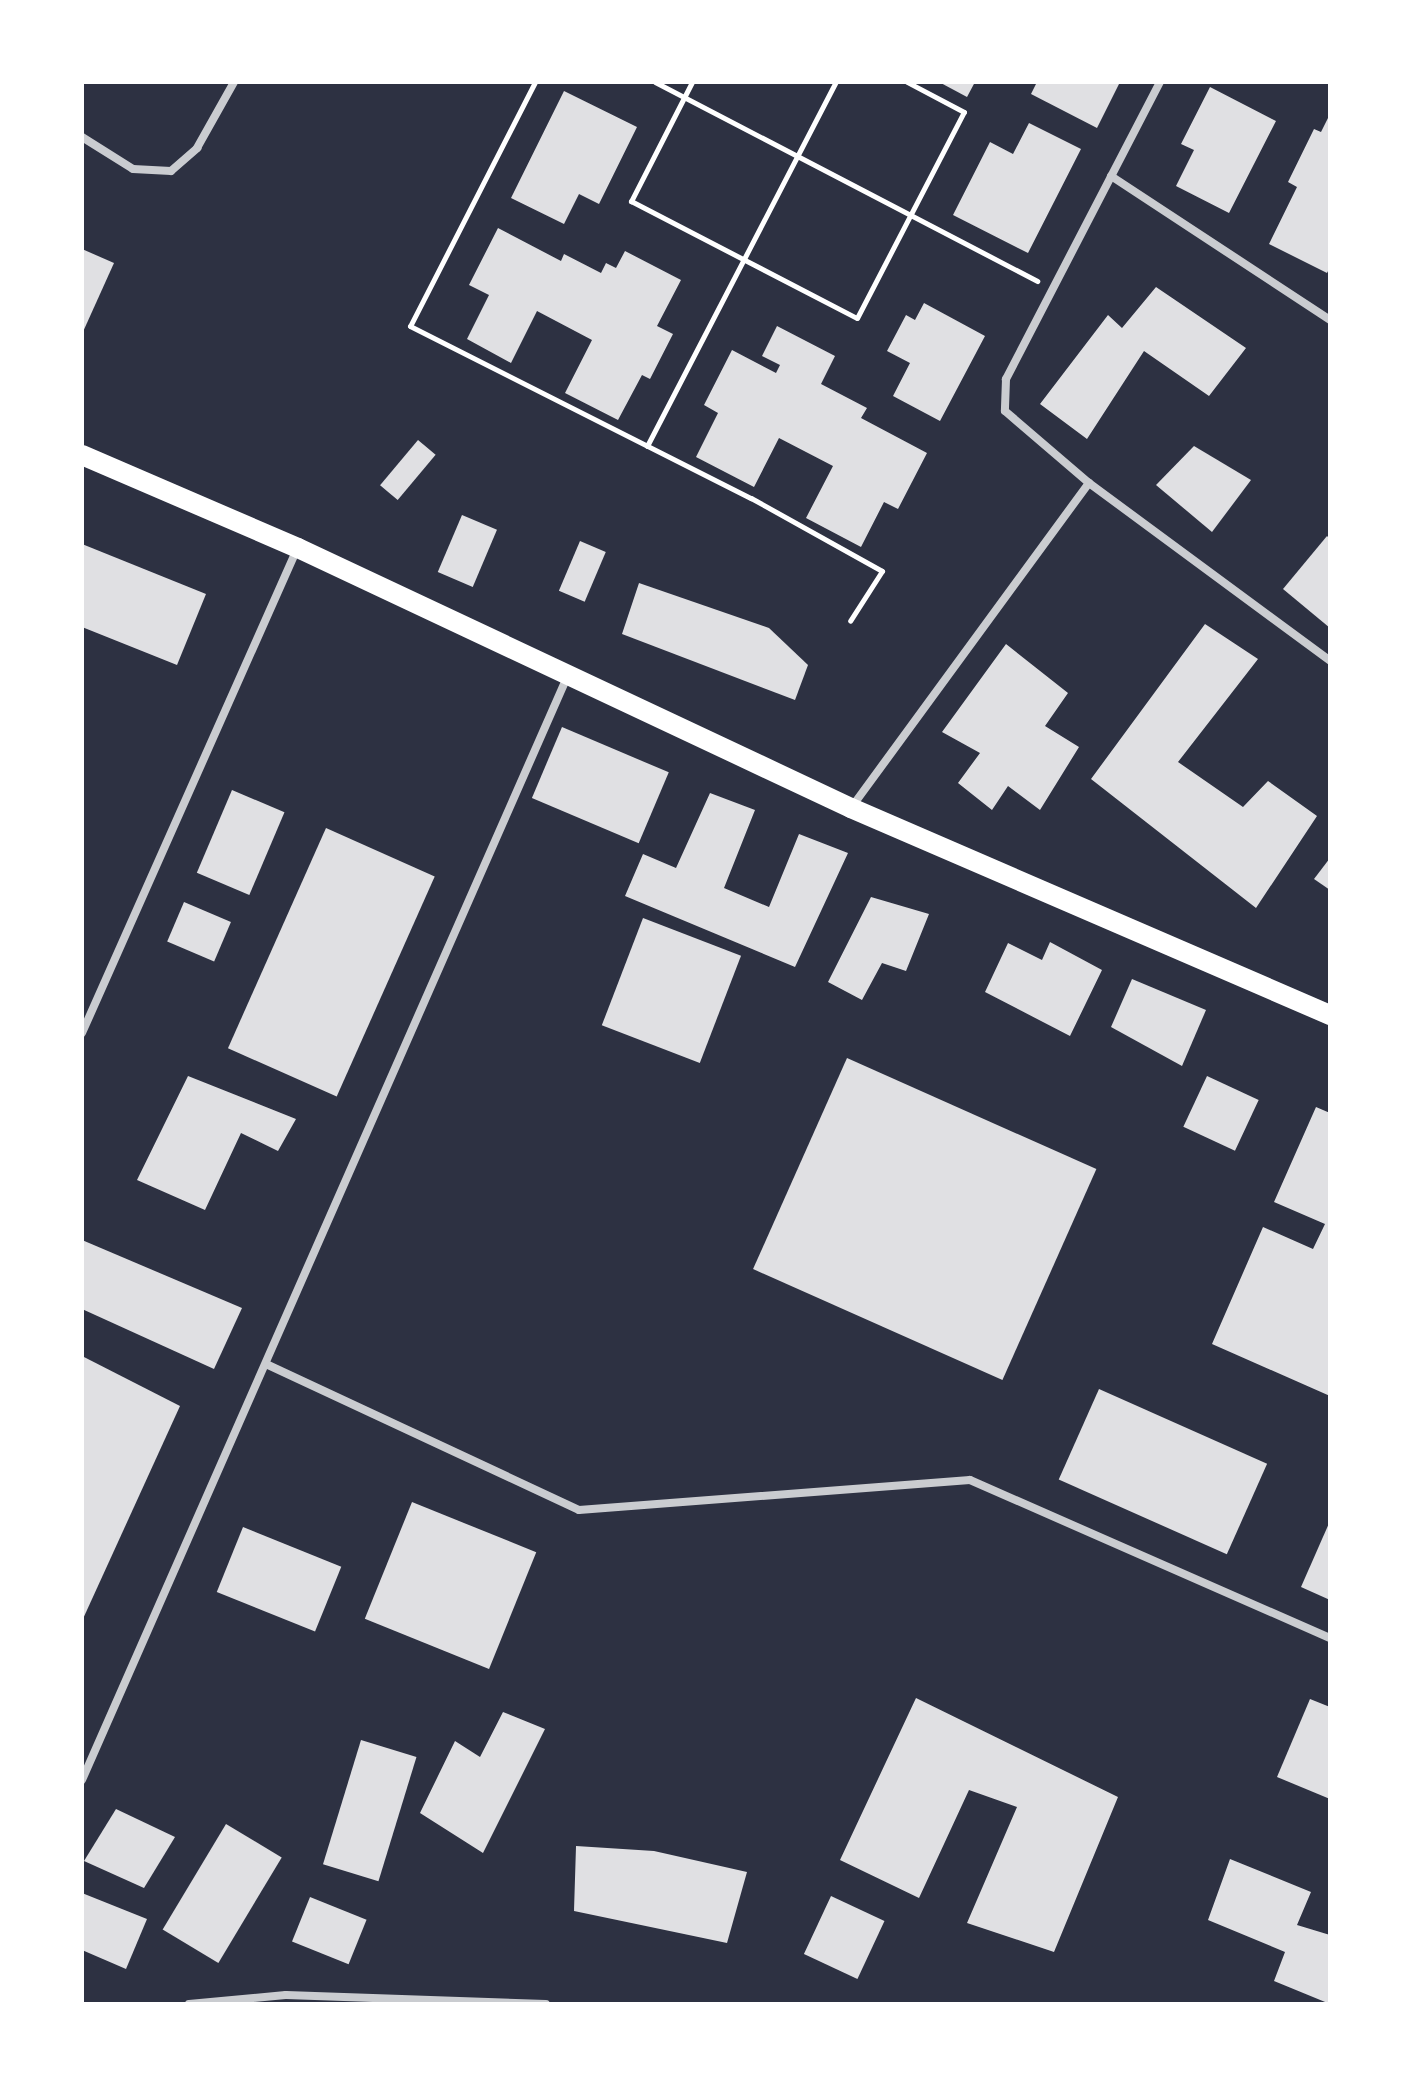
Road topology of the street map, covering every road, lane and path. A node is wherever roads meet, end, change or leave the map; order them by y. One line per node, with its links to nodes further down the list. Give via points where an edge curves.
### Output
1 (234, 82): 9 (street, via 197,148 171,171 133,169)
2 (535, 82): 16 (path, via 410,326)
3 (655, 82): 8 (path)
4 (692, 82): 8 (path)
5 (836, 82): 10 (path)
6 (907, 82): 12 (path, via 964,112)
7 (1160, 82): 11 (street)
8 (684, 97): 10 (path); 13 (path, via 631,201)
9 (82, 137)
10 (797, 156): 12 (path); 13 (path)
11 (1111, 176): 14 (street); 15 (street)
12 (910, 215): 13 (path, via 857,318); 14 (path)
13 (744, 260): 16 (path)
14 (1052, 289): 18 (street, via 1006,379 1002,398 1015,424)
15 (1330, 320)
16 (647, 446): 20 (path, via 882,571)
17 (82, 455): 19 (main road)
18 (1089, 483): 21 (street); 23 (street)
19 (298, 548): 22 (main road); 25 (street)
20 (850, 621)
21 (1330, 661)
22 (568, 674): 23 (main road); 26 (street)
23 (851, 808): 24 (main road)
24 (1330, 1015)
25 (82, 1033)
26 (266, 1364): 27 (street, via 579,1510 970,1480); 28 (street)
27 (1330, 1638)
28 (82, 1780)
29 (189, 2004): 30 (street, via 286,1995)
30 (546, 2004)

